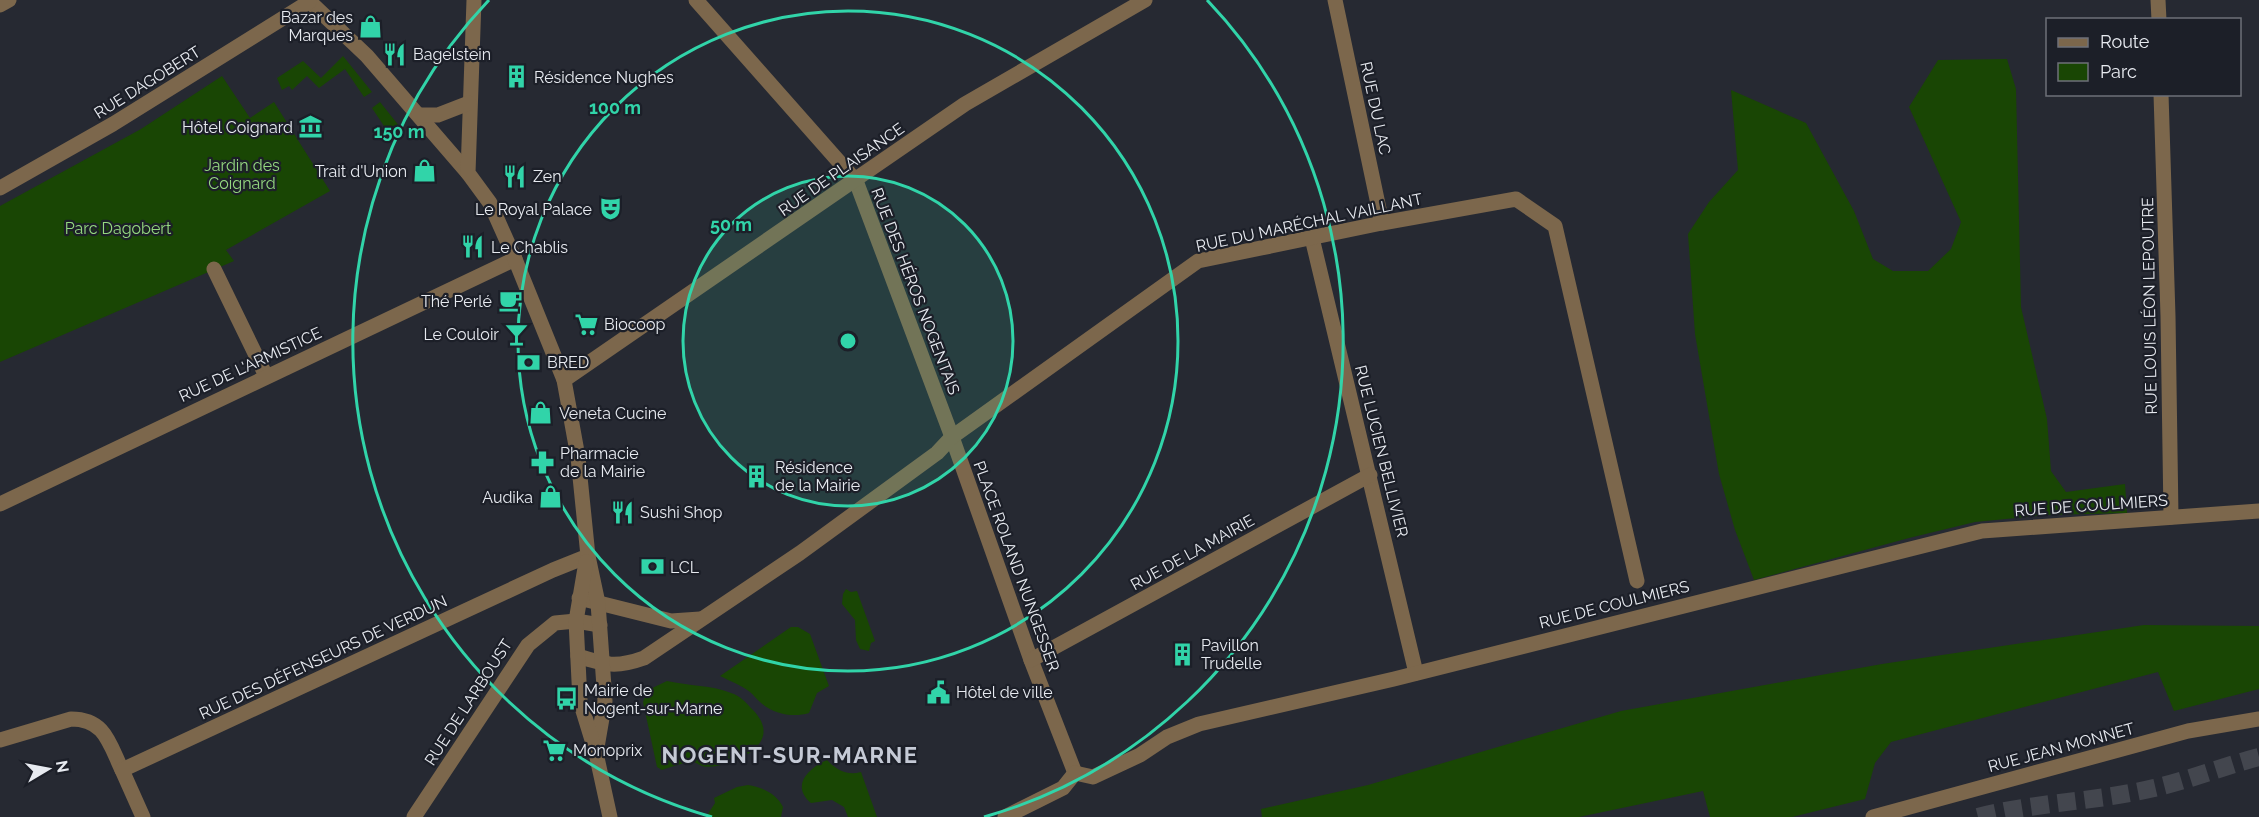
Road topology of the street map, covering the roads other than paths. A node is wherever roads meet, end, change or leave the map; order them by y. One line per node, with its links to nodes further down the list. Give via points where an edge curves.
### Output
1 (474, 0): 9 (street)
2 (696, 0): 12 (street, RUE DES HÉROS NOGENTAIS)
3 (1145, 0): 12 (street, RUE DE PLAISANCE, via 965,104)
4 (1335, 0): 14 (street, RUE DU LAC)
5 (2158, 0): 7 (street)
6 (309, 1): 10 (street, via 367,56); 13 (street, RUE DAGOBERT, via 113,124)
7 (2159, 18)
8 (2161, 96): 24 (street, RUE LOUIS LÉON LEPOUTRE)
9 (469, 103): 10 (street, via 448,113); 11 (street)
10 (419, 115): 11 (street)
11 (468, 173): 16 (street, via 490,203)
12 (856, 181): 19 (street, RUE DE PLAISANCE); 20 (street, RUE DES HÉROS NOGENTAIS)
13 (0, 188)
14 (1382, 223): 15 (street, RUE DU MARÉCHAL VAILLANT); 26 (street, RUE DU MARÉCHAL VAILLANT, via 1516,199 1555,226)
15 (1312, 238): 20 (street, RUE DU MARÉCHAL VAILLANT, via 1198,261); 21 (street, RUE LUCIEN BELLIVIER)
16 (515, 259): 18 (street, RUE DE L'ARMISTICE); 19 (street)
17 (214, 269): 18 (street)
18 (266, 376): 22 (street, RUE DE L'ARMISTICE)
19 (564, 380): 25 (street, via 578,457)
20 (952, 437): 29 (street, RUE DU MARÉCHAL VAILLANT, via 937,453 800,553); 33 (street, PLACE ROLAND NUNGESSER)
21 (1370, 475): 33 (street, RUE DE LA MAIRIE); 35 (street, RUE LUCIEN BELLIVIER)
22 (0, 504)
23 (2259, 511): 24 (street, RUE DE COULMIERS)
24 (2171, 517): 35 (street, RUE DE COULMIERS, via 1982,531)
25 (588, 556): 27 (street); 28 (street); 39 (street, RUE DES DÉFENSEURS DE VERDUN)
26 (1636, 580)
27 (579, 598): 28 (street, RUE DU MARÉCHAL VAILLANT); 30 (street)
28 (598, 603): 29 (street, RUE DU MARÉCHAL VAILLANT, via 671,621); 31 (street)
29 (703, 618): 34 (street, RUE DU MARÉCHAL VAILLANT, via 644,658 624,665)
30 (576, 621): 31 (street, RUE DE LARBOUST); 32 (street); 42 (street, RUE DE LARBOUST, via 555,623 528,645)
31 (600, 625): 34 (street)
32 (578, 656): 34 (street); 38 (street, via 580,701)
33 (1031, 660): 40 (street, PLACE ROLAND NUNGESSER)
34 (602, 664): 38 (street, via 605,701)
35 (1416, 673): 40 (street, RUE DE COULMIERS, via 1199,724 1093,777)
36 (2259, 719): 45 (street, RUE JEAN MONNET, via 2188,731)
37 (0, 740): 39 (street, via 83,719 97,724 107,737)
38 (596, 753): 43 (street)
39 (122, 770): 41 (street)
40 (1075, 773): 44 (street, via 1063,788)
41 (143, 817)
42 (414, 817)
43 (610, 817)
44 (1005, 817)
45 (1873, 817)

